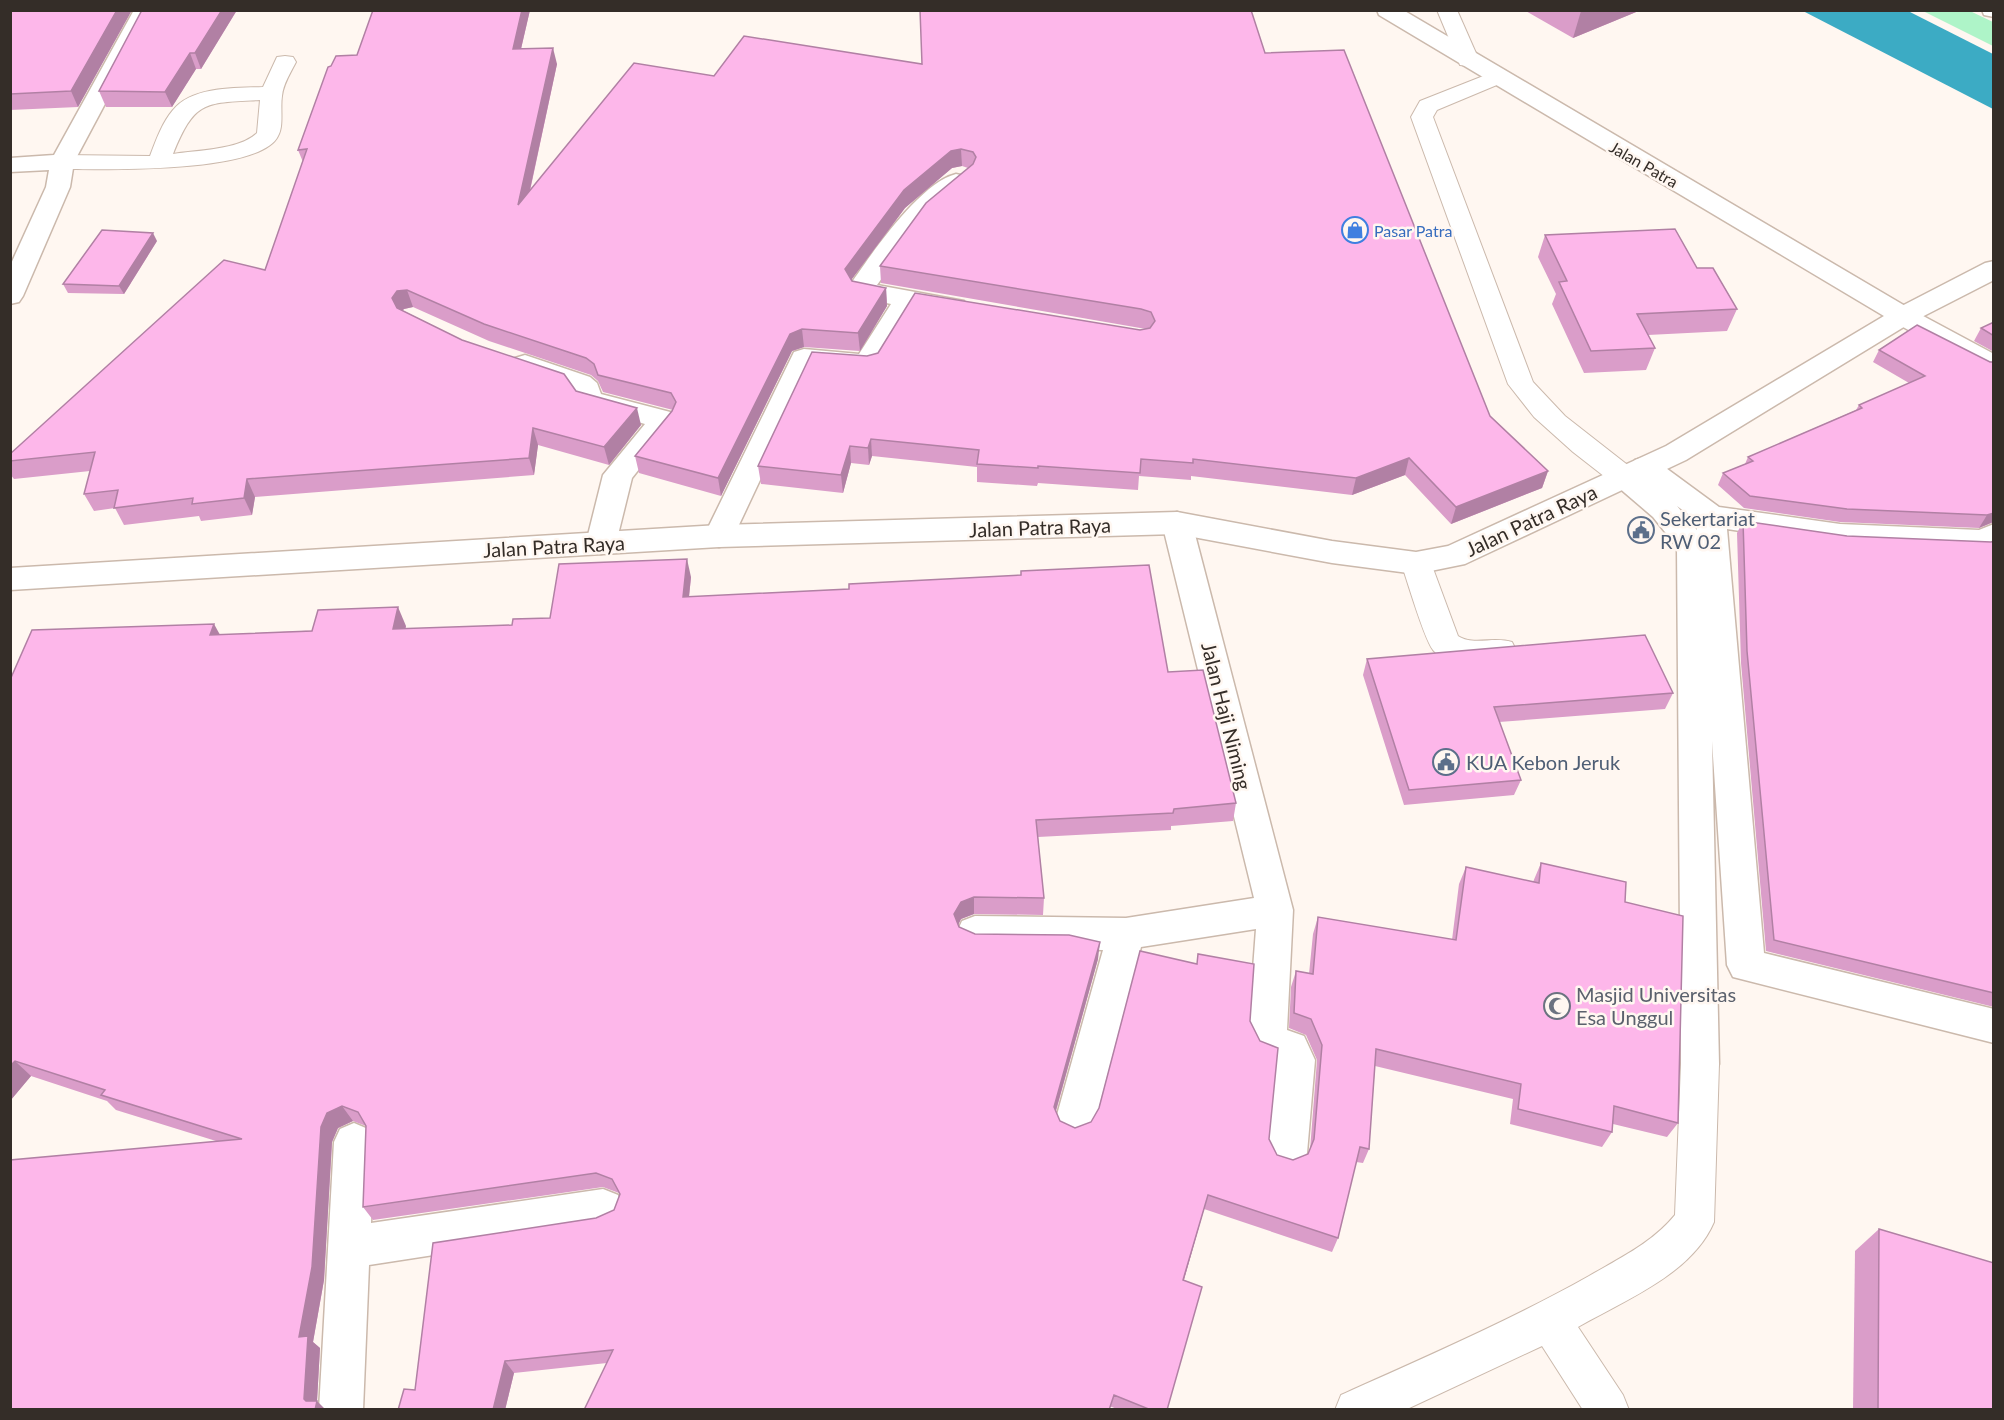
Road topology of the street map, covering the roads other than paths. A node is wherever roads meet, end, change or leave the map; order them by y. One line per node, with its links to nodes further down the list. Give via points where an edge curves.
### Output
1 (145, 10): 8 (street)
2 (1387, 10): 4 (street, Jalan Patra)
3 (1447, 10): 4 (lane)
4 (1468, 60): 6 (street, Jalan Patra)
5 (285, 62): 7 (lane)
6 (1496, 77): 16 (street, Jalan Patra); 19 (lane, via 1428,106 1422,117 1521,384 1533,403 1578,442)
7 (271, 93): 9 (lane, via 209,98 190,105 182,112); 9 (lane, via 268,135 259,144 240,151)
8 (62, 162): 9 (lane); 10 (street); 13 (street, via 58,187)
9 (158, 164)
10 (10, 165)
11 (962, 175): 14 (street, via 916,214 861,288)
12 (1994, 269): 16 (street, Jalan Patra Raya)
13 (10, 296)
14 (907, 299): 15 (street); 23 (street, via 869,362 804,358)
15 (977, 310)
16 (1903, 316): 18 (street, Jalan Patra); 19 (street, Jalan Patra Raya, via 1676,453)
17 (501, 357): 24 (street, via 580,383 591,400 664,420 618,475)
18 (1994, 366)
19 (1635, 472): 20 (street); 25 (street, Jalan Patra Raya, via 1454,556); 32 (street, via 1692,546)
20 (1711, 516): 22 (street, via 1840,535 1983,541); 31 (street, via 1746,965)
21 (1179, 531): 23 (street, Jalan Patra Raya); 25 (street, Jalan Patra Raya); 28 (street, Jalan Haji Niming)
22 (1994, 535)
23 (719, 536): 24 (street, Jalan Patra Raya)
24 (601, 543): 26 (street, Jalan Patra Raya)
25 (1416, 563): 27 (lane, via 1445,643 1461,653)
26 (10, 579)
27 (1529, 648)
28 (1275, 910): 30 (street); 35 (street, Jalan Haji Niming, via 1267,1036 1272,1044 1290,1048 1296,1060)
29 (975, 932): 30 (street)
30 (1126, 934): 33 (street)
31 (1994, 1026)
32 (1700, 1064): 38 (lane, via 1694,1222 1667,1252)
33 (1075, 1122)
34 (354, 1142): 37 (street)
35 (1287, 1153)
36 (603, 1209): 37 (street)
37 (349, 1246): 39 (street)
38 (1550, 1321): 40 (lane); 41 (lane)
39 (341, 1410)
40 (1356, 1410)
41 (1608, 1410)

